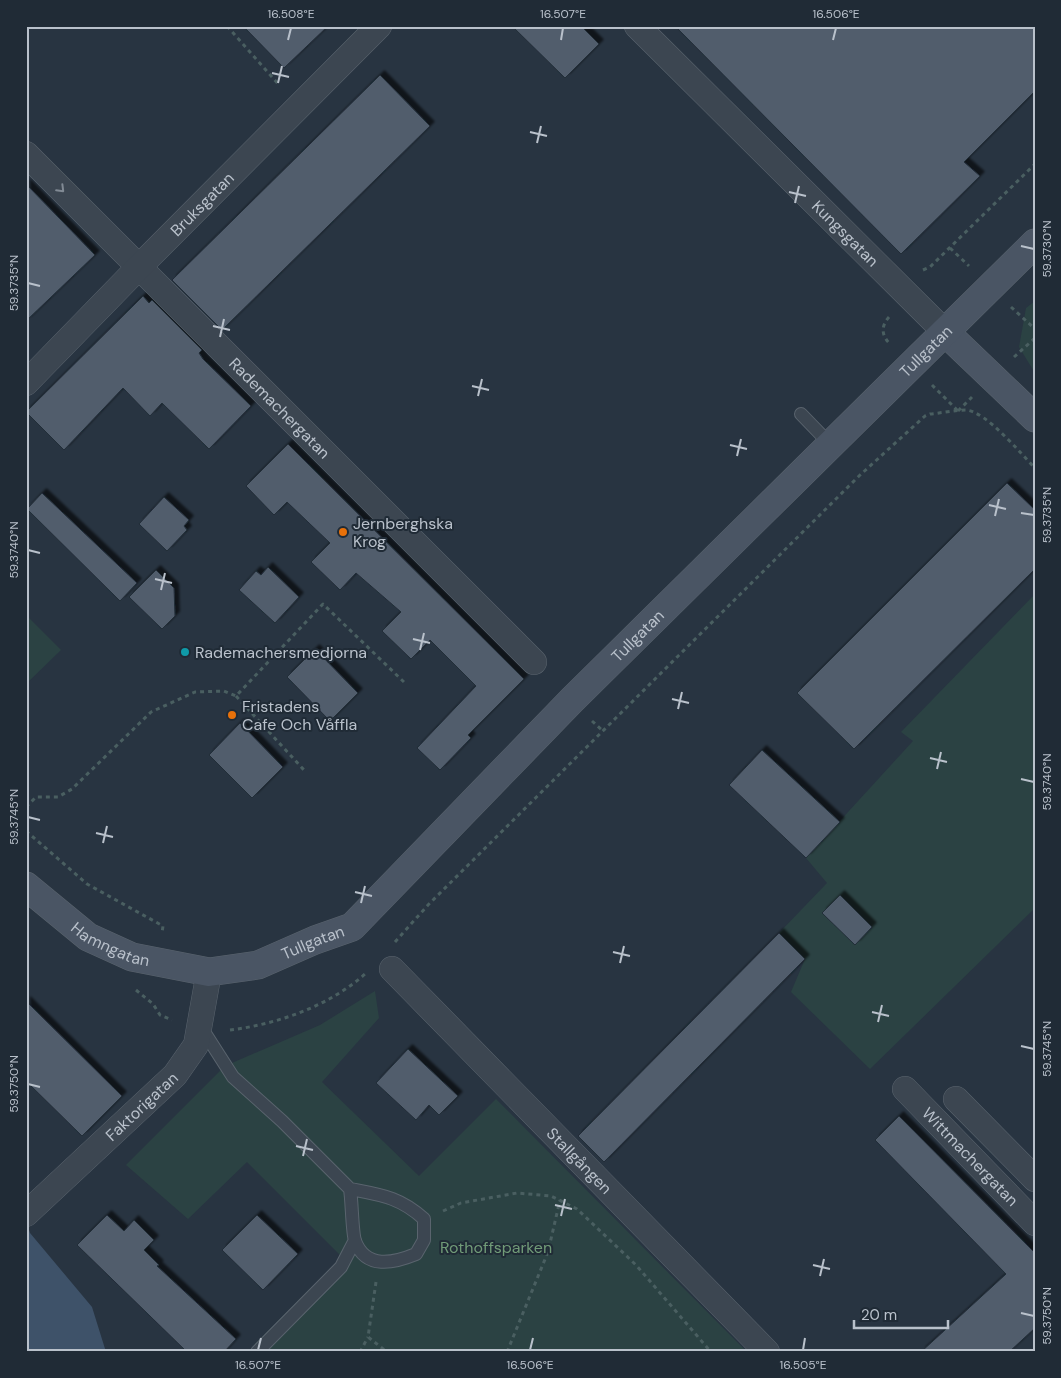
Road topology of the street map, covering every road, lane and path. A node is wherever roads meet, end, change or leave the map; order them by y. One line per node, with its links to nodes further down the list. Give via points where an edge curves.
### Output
1 (228, 26): 4 (path)
2 (378, 26): 4 (street, Bruksgatan)
3 (637, 26): 10 (street, Kungsgatan)
4 (298, 107): 8 (street, Bruksgatan)
5 (26, 154): 8 (street, Rademachergatan, one-way to 8)
6 (1035, 164): 9 (path)
7 (1035, 243): 10 (street, Tullgatan)
8 (139, 267): 11 (street, Bruksgatan); 16 (street, Rademachergatan)
9 (930, 267)
10 (945, 332): 13 (street, Kungsgatan); 14 (street, Tullgatan)
11 (26, 383)
12 (802, 414): 14 (lane)
13 (1035, 418)
14 (831, 445): 26 (street, Tullgatan, via 572,700 352,927 258,965)
15 (1035, 468): 23 (path, via 977,413 967,410 925,416 859,476 435,898)
16 (534, 662)
17 (406, 684): 18 (path, via 323,604)
18 (236, 696): 19 (path); 20 (path, via 224,691 196,692 151,712 72,789 58,797 36,796)
19 (304, 770)
20 (26, 808)
21 (26, 831): 24 (path, via 86,884 163,926)
22 (26, 886): 24 (street, Hamngatan, via 88,937 132,957)
23 (393, 944)
24 (155, 962): 26 (street, Hamngatan)
25 (392, 969): 45 (street, Stallgången)
26 (209, 972): 28 (street, Faktorigatan)
27 (366, 973): 28 (path, via 321,1002 256,1027 227,1030)
28 (200, 1025): 32 (lane, via 233,1077); 34 (street, Faktorigatan, via 196,1045 175,1075)
29 (905, 1089): 36 (street, Wittmachergatan)
30 (956, 1098): 31 (street, Wittmachergatan)
31 (1035, 1178)
32 (350, 1189): 35 (lane, via 387,1196 410,1207); 37 (lane)
33 (560, 1200): 35 (path, via 551,1196 517,1193 461,1203); 43 (path, via 548,1252); 44 (path, via 577,1209 636,1265)
34 (28, 1212)
35 (424, 1220): 38 (lane, via 424,1240 416,1254 396,1262)
36 (1035, 1223)
37 (355, 1240): 38 (lane, via 365,1256); 40 (lane, via 342,1267)
38 (379, 1262): 39 (path)
39 (368, 1337): 41 (path); 42 (path)
40 (257, 1352)
41 (360, 1352)
42 (387, 1352)
43 (507, 1352)
44 (712, 1352)
45 (767, 1352)

